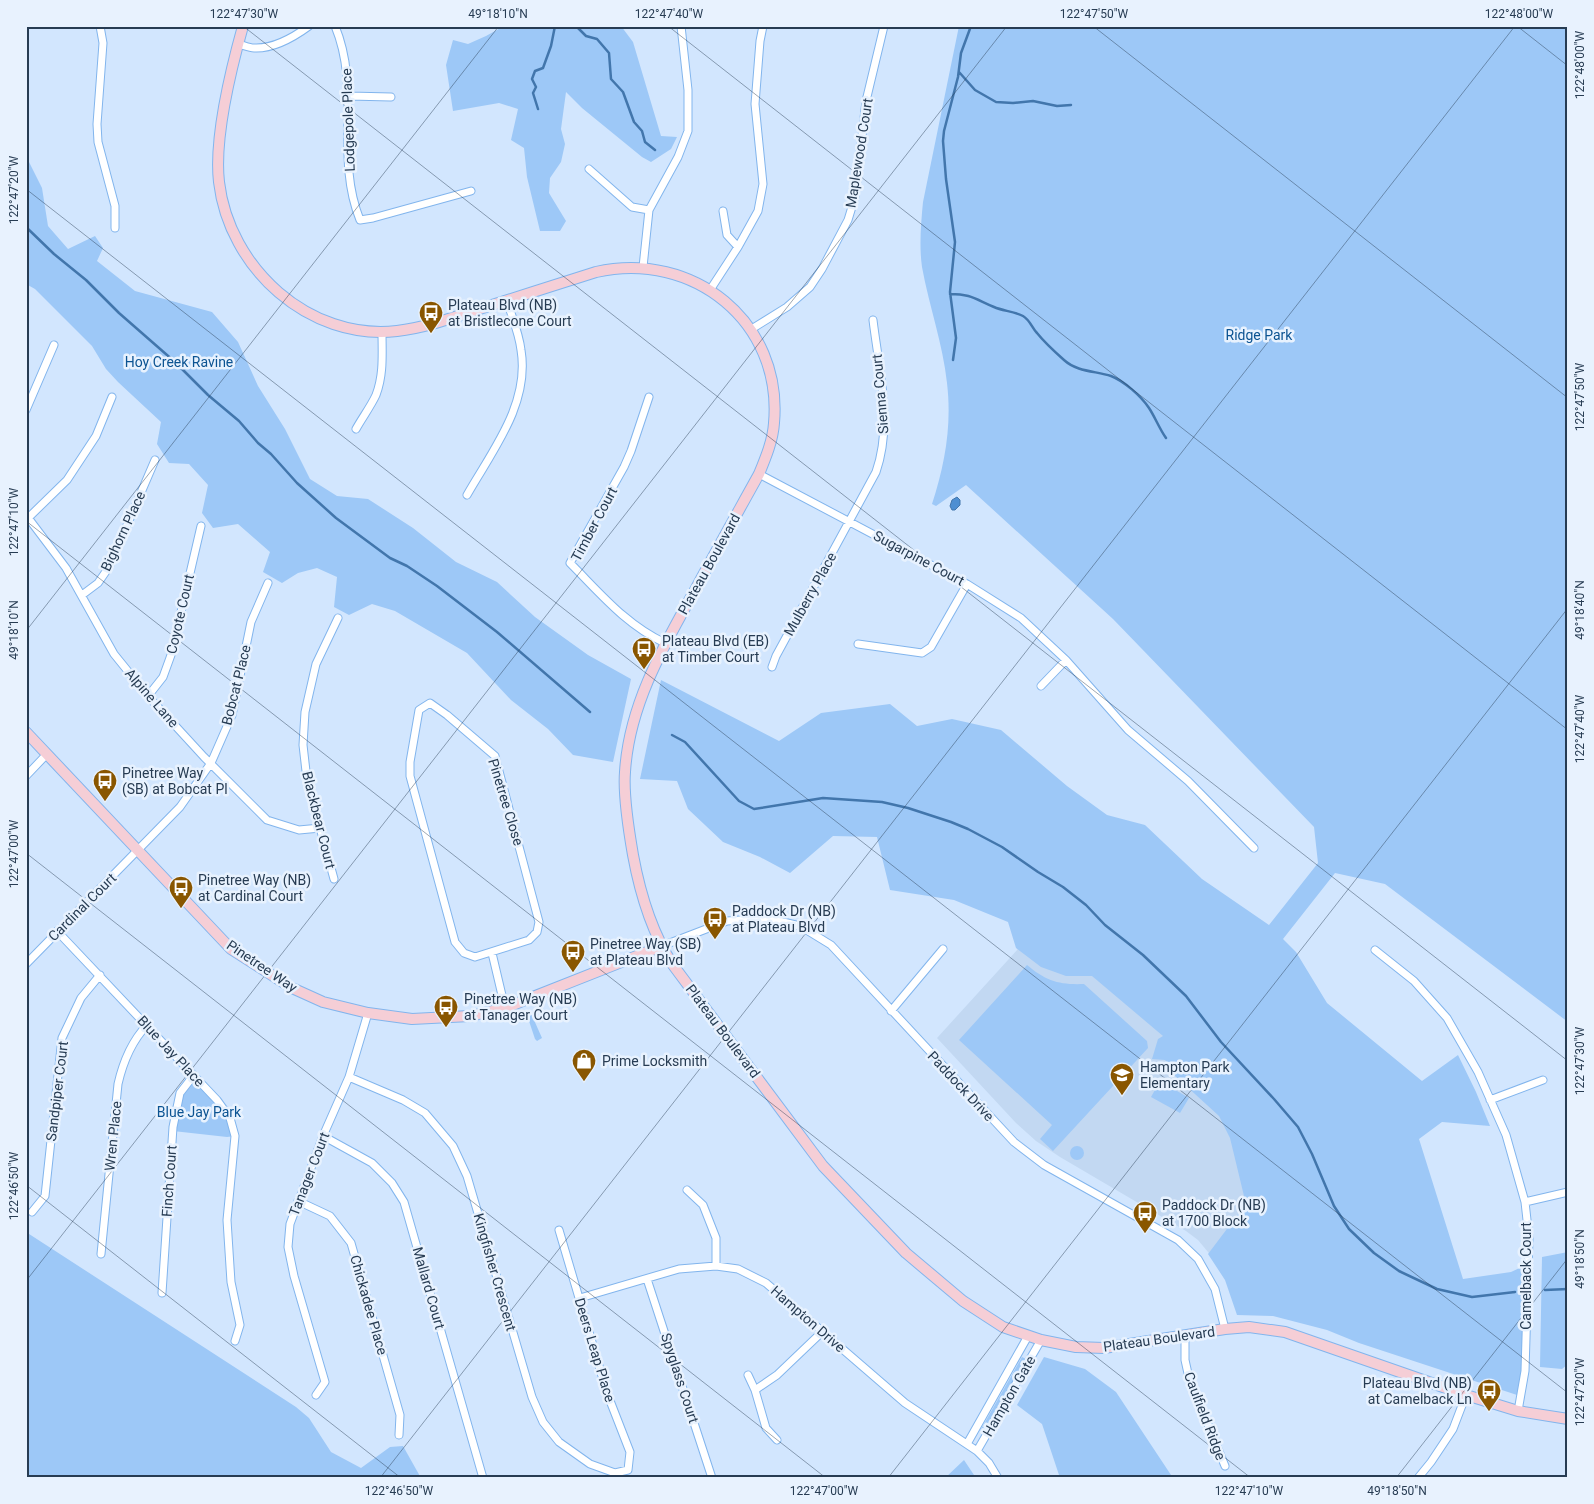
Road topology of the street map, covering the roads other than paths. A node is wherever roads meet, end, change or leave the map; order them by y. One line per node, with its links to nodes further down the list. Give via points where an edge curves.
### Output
1 (100, 26): 15 (street, via 98,142 115,206)
2 (243, 26): 8 (street, Plateau Boulevard)
3 (309, 26): 8 (street, via 273,45 254,48)
4 (335, 26): 9 (street, Lodgepole Place, via 345,56)
5 (763, 26): 16 (street, via 755,104 763,184 758,211)
6 (884, 26): 21 (street, Maplewood Court, via 866,101 855,197 848,220 810,287 787,307)
7 (681, 27): 13 (street, via 688,90 688,131)
8 (238, 44): 22 (street, Plateau Boulevard, via 221,130 218,170 233,234 256,271 299,308 347,328)
9 (349, 96): 10 (street); 12 (street, Lodgepole Place, via 348,168 360,220)
10 (390, 96)
11 (589, 169): 13 (street, via 632,207)
12 (471, 190)
13 (649, 210): 17 (street)
14 (723, 211): 16 (street, via 727,235)
15 (115, 228)
16 (738, 247): 18 (street)
17 (643, 267): 18 (street, Plateau Boulevard, via 681,276); 19 (street, Plateau Boulevard, via 596,272)
18 (710, 290): 21 (street, Plateau Boulevard, via 731,307)
19 (507, 301): 22 (street, Plateau Boulevard, via 434,324); 30 (street, via 521,348 520,389 514,413)
20 (873, 320): 32 (street, Sienna Court, via 884,440 876,472)
21 (750, 330): 29 (street, Plateau Boulevard, via 764,355 774,399 774,425)
22 (382, 332): 27 (street, via 382,371 375,396)
23 (54, 345): 26 (street)
24 (112, 397): 31 (street, via 96,436 67,480)
25 (649, 397): 38 (street, Timber Court, via 624,467 570,563 627,620)
26 (26, 410)
27 (356, 429)
28 (155, 460): 36 (street, Bighorn Place, via 109,567 98,583)
29 (759, 474): 32 (street, Sugarpine Court); 38 (street, Plateau Boulevard)
30 (466, 495)
31 (27, 518): 36 (street, Alpine Lane, via 66,568)
32 (850, 522): 35 (street, Sugarpine Court); 41 (street, Mulberry Place)
33 (201, 526): 43 (street, Coyote Court, via 171,655 163,677)
34 (268, 582): 46 (street, Bobcat Place, via 251,622 232,715)
35 (967, 584): 39 (street, via 931,647 922,653); 40 (street, Sugarpine Court, via 1021,618)
36 (82, 595): 43 (street, Alpine Lane, via 114,654)
37 (338, 618): 48 (street, Blackbear Court, via 316,664 305,712 307,780)
38 (665, 643): 53 (street, Plateau Boulevard, via 636,714 624,774 635,866)
39 (858, 644)
40 (1066, 660): 42 (street); 49 (street, Sugarpine Court, via 1128,730 1188,781)
41 (772, 667)
42 (1041, 686)
43 (148, 696): 46 (street, Alpine Lane)
44 (26, 732): 45 (street, Pinetree Way)
45 (48, 754): 47 (street); 50 (street, Pinetree Way)
46 (211, 763): 48 (street, Alpine Lane, via 267,820 299,830); 50 (street, Bobcat Place, via 180,807)
47 (26, 776)
48 (320, 828): 51 (street, Blackbear Court)
49 (1254, 848)
50 (138, 851): 52 (street, Cardinal Court); 61 (street, Pinetree Way, via 231,949 292,988 323,1002)
51 (334, 878)
52 (57, 931): 57 (street, Cardinal Court); 58 (street, Blue Jay Place)
53 (662, 946): 59 (street, Pinetree Way); 60 (street, Paddock Drive, via 727,921 766,918 800,926 831,945); 82 (street, Plateau Boulevard, via 823,1166 906,1253 963,1301 1003,1327)
54 (943, 949): 60 (street)
55 (1375, 950): 66 (street, Camelback Court, via 1414,981 1447,1018)
56 (492, 953): 56 (street, Pinetree Close, via 529,940 537,932 539,922 495,756 430,703 419,710 410,776 455,942 464,953 475,957); 59 (street)
57 (26, 964)
58 (100, 975): 62 (street, Blue Jay Place); 72 (street, Sandpiper Court, via 81,998 62,1038 45,1196)
59 (505, 1008): 61 (street, Pinetree Way, via 470,1016 412,1019)
60 (891, 1010): 79 (street, Paddock Drive, via 1014,1142 1044,1165 1178,1240 1198,1259 1215,1289)
61 (368, 1013): 64 (street, Tanager Court)
62 (147, 1025): 63 (street, Blue Jay Place); 74 (street, Wren Place, via 123,1062 118,1084)
63 (194, 1075): 77 (street, Finch Court, via 180,1093 173,1127); 84 (street, Blue Jay Place, via 230,1118 235,1136 227,1220 231,1282 240,1325)
64 (349, 1077): 67 (street, Tanager Court); 96 (street, Kingfisher Crescent, via 404,1100 424,1113 453,1146 467,1176 532,1397 543,1422 559,1442 590,1464 615,1473)
65 (1543, 1080): 66 (street)
66 (1490, 1100): 71 (street, Camelback Court, via 1506,1135)
67 (323, 1136): 70 (street, Tanager Court); 97 (street, Mallard Court, via 372,1163 392,1183 404,1202)
68 (687, 1190): 75 (street, via 703,1204 716,1238)
69 (1568, 1192): 71 (street)
70 (298, 1200): 87 (street, Tanager Court, via 290,1224 288,1247 325,1382); 91 (street, Chickadee Place, via 330,1216 350,1243 400,1415)
71 (1525, 1202): 89 (street, Camelback Court, via 1529,1258 1525,1371)
72 (32, 1212)
73 (559, 1230): 78 (street, Deers Leap Place)
74 (101, 1254)
75 (716, 1266): 76 (street, Hampton Drive, via 679,1269); 80 (street, Hampton Drive, via 738,1269 766,1283)
76 (647, 1279): 78 (street, Hampton Drive); 98 (street, Spyglass Court)
77 (162, 1293)
78 (580, 1298): 96 (street, Deers Leap Place, via 607,1392 630,1452)
79 (1225, 1329): 81 (street, Plateau Boulevard); 88 (street, Plateau Boulevard, via 1249,1327 1285,1332)
80 (822, 1332): 86 (street, via 777,1375); 93 (street, Hampton Drive, via 905,1403)
81 (1184, 1335): 83 (street, Plateau Boulevard, via 1104,1348 1076,1347); 95 (street, Caulfield Ridge, via 1189,1378)
82 (1028, 1336): 83 (street, Plateau Boulevard); 93 (street, Hampton Gate)
83 (1041, 1340): 94 (street, Hampton Gate)
84 (235, 1341)
85 (748, 1375): 86 (street)
86 (755, 1390): 92 (street, via 766,1428)
87 (316, 1394)
88 (1466, 1395): 89 (street, Plateau Boulevard); 100 (street, via 1454,1429)
89 (1518, 1411): 90 (street, Plateau Boulevard)
90 (1568, 1419)
91 (399, 1435)
92 (777, 1440)
93 (967, 1444): 94 (street, Hampton Drive)
94 (976, 1452): 99 (street, Hampton Drive, via 989,1463)
95 (1225, 1466)
96 (628, 1470)
97 (482, 1478)
98 (712, 1478)
99 (998, 1478)
100 (1418, 1478)

